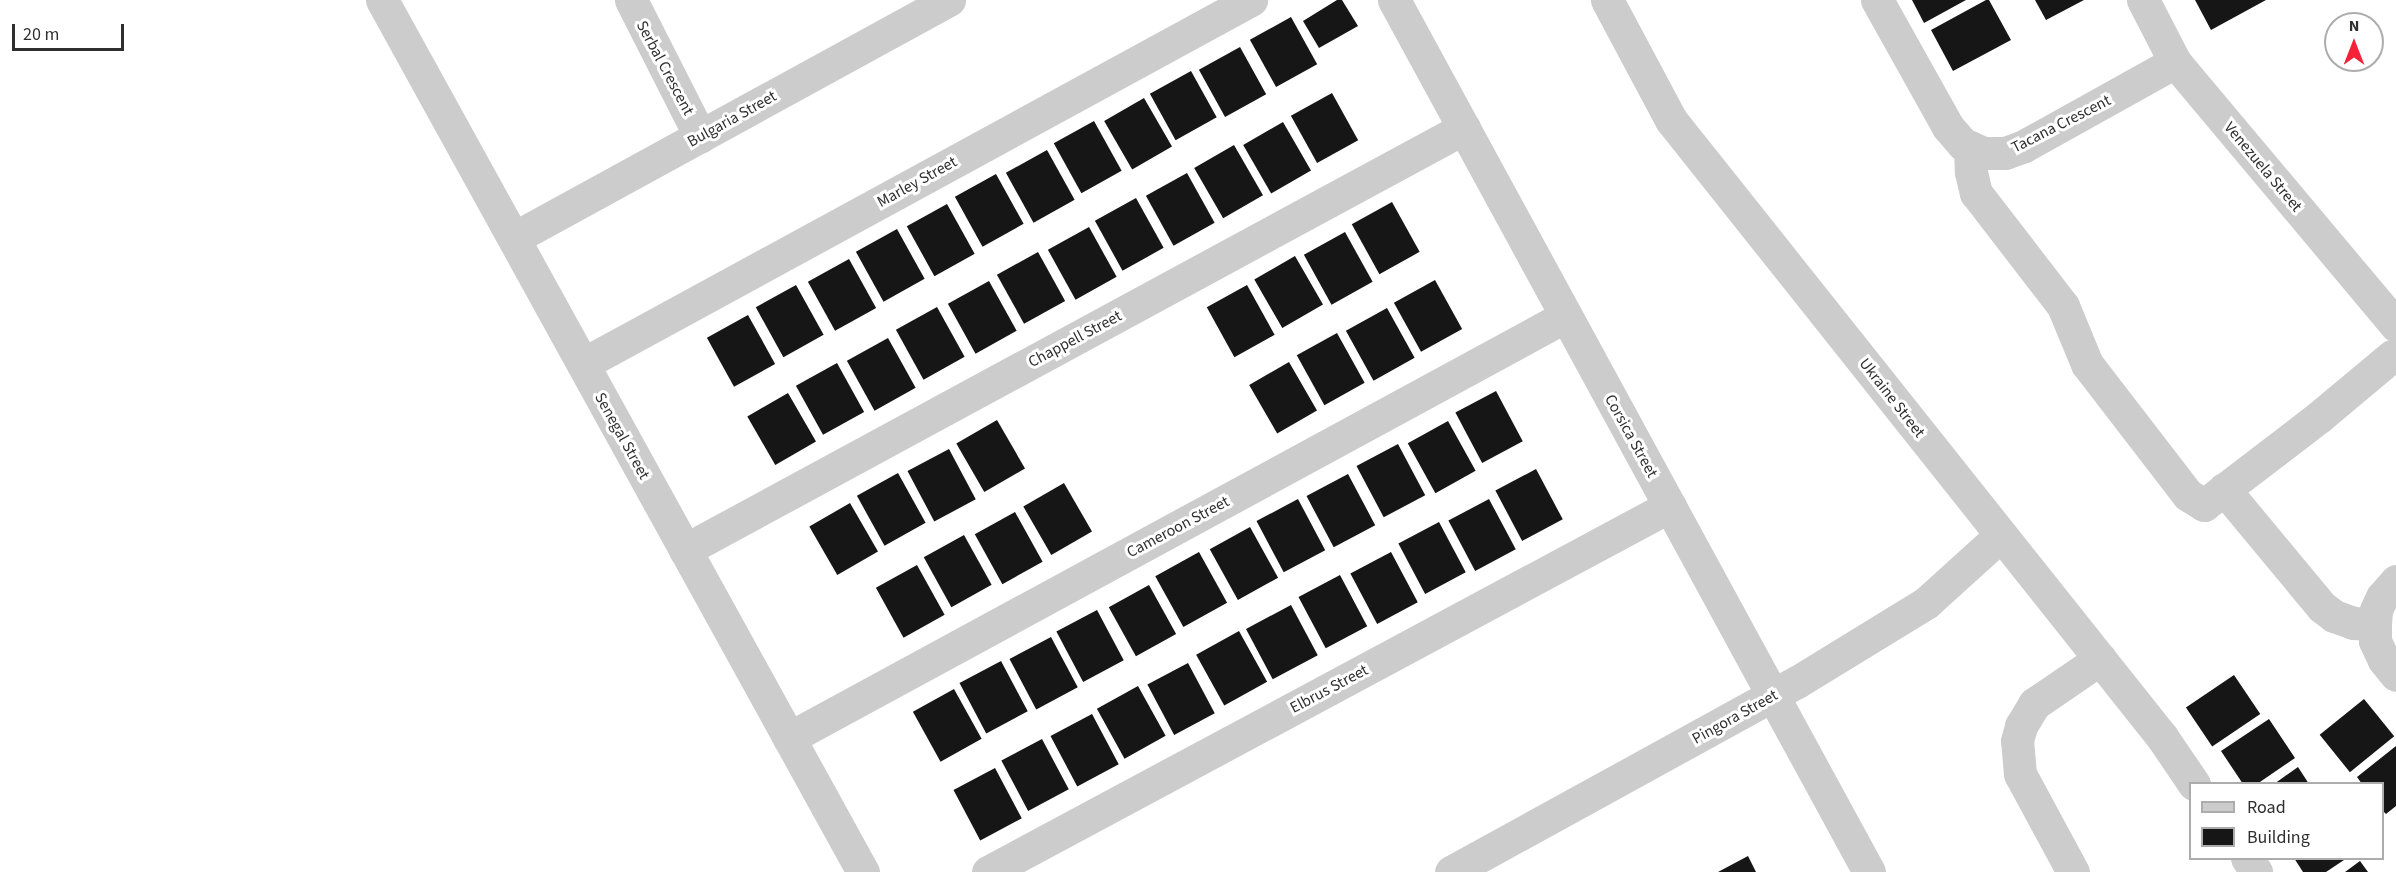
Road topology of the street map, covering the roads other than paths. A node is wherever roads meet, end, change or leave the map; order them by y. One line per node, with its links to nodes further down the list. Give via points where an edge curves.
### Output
1 (382, 0): 13 (street, Senegal Street)
2 (631, 0): 11 (street, Serbal Crescent)
3 (949, 0): 11 (street, Bulgaria Street)
4 (1251, 0): 17 (street, Marley Street)
5 (1394, 0): 10 (street, Corsica Street)
6 (1607, 0): 20 (street, Ukraine Street, via 1671,120)
7 (1877, 0): 12 (street, Tacana Crescent, via 1948,128)
8 (2143, 0): 9 (street, Venezuela Street)
9 (2175, 62): 12 (street, Tacana Crescent, via 2024,146 2005,153 1983,153); 15 (street, Venezuela Street)
10 (1464, 128): 14 (street, Corsica Street); 21 (street, Chappell Street)
11 (700, 136): 13 (street, Bulgaria Street)
12 (1970, 147): 18 (street, via 1976,193 2063,306 2087,364 2188,495 2204,505)
13 (514, 238): 17 (street, Senegal Street)
14 (1566, 316): 19 (street, Corsica Street); 27 (street, Cameroon Street)
15 (2396, 325)
16 (2392, 356): 18 (street)
17 (583, 364): 21 (street, Senegal Street)
18 (2224, 489): 23 (street, via 2322,607 2353,623)
19 (1670, 506): 26 (street, Corsica Street); 30 (street, Elbrus Street)
20 (2001, 535): 24 (street, Ukraine Street); 26 (street, Pingora Street, via 1926,603)
21 (685, 550): 27 (street, Senegal Street)
22 (2396, 580): 23 (street, via 2382,597)
23 (2375, 624): 25 (street, via 2375,641)
24 (2100, 659): 28 (street, Ukraine Street); 33 (street, via 2034,704 2017,741 2020,774)
25 (2396, 675)
26 (1773, 696): 31 (street, Pingora Street); 32 (street, Corsica Street)
27 (789, 738): 29 (street, Senegal Street)
28 (2193, 782)
29 (863, 872)
30 (988, 872)
31 (1451, 872)
32 (1869, 872)
33 (2073, 872)

